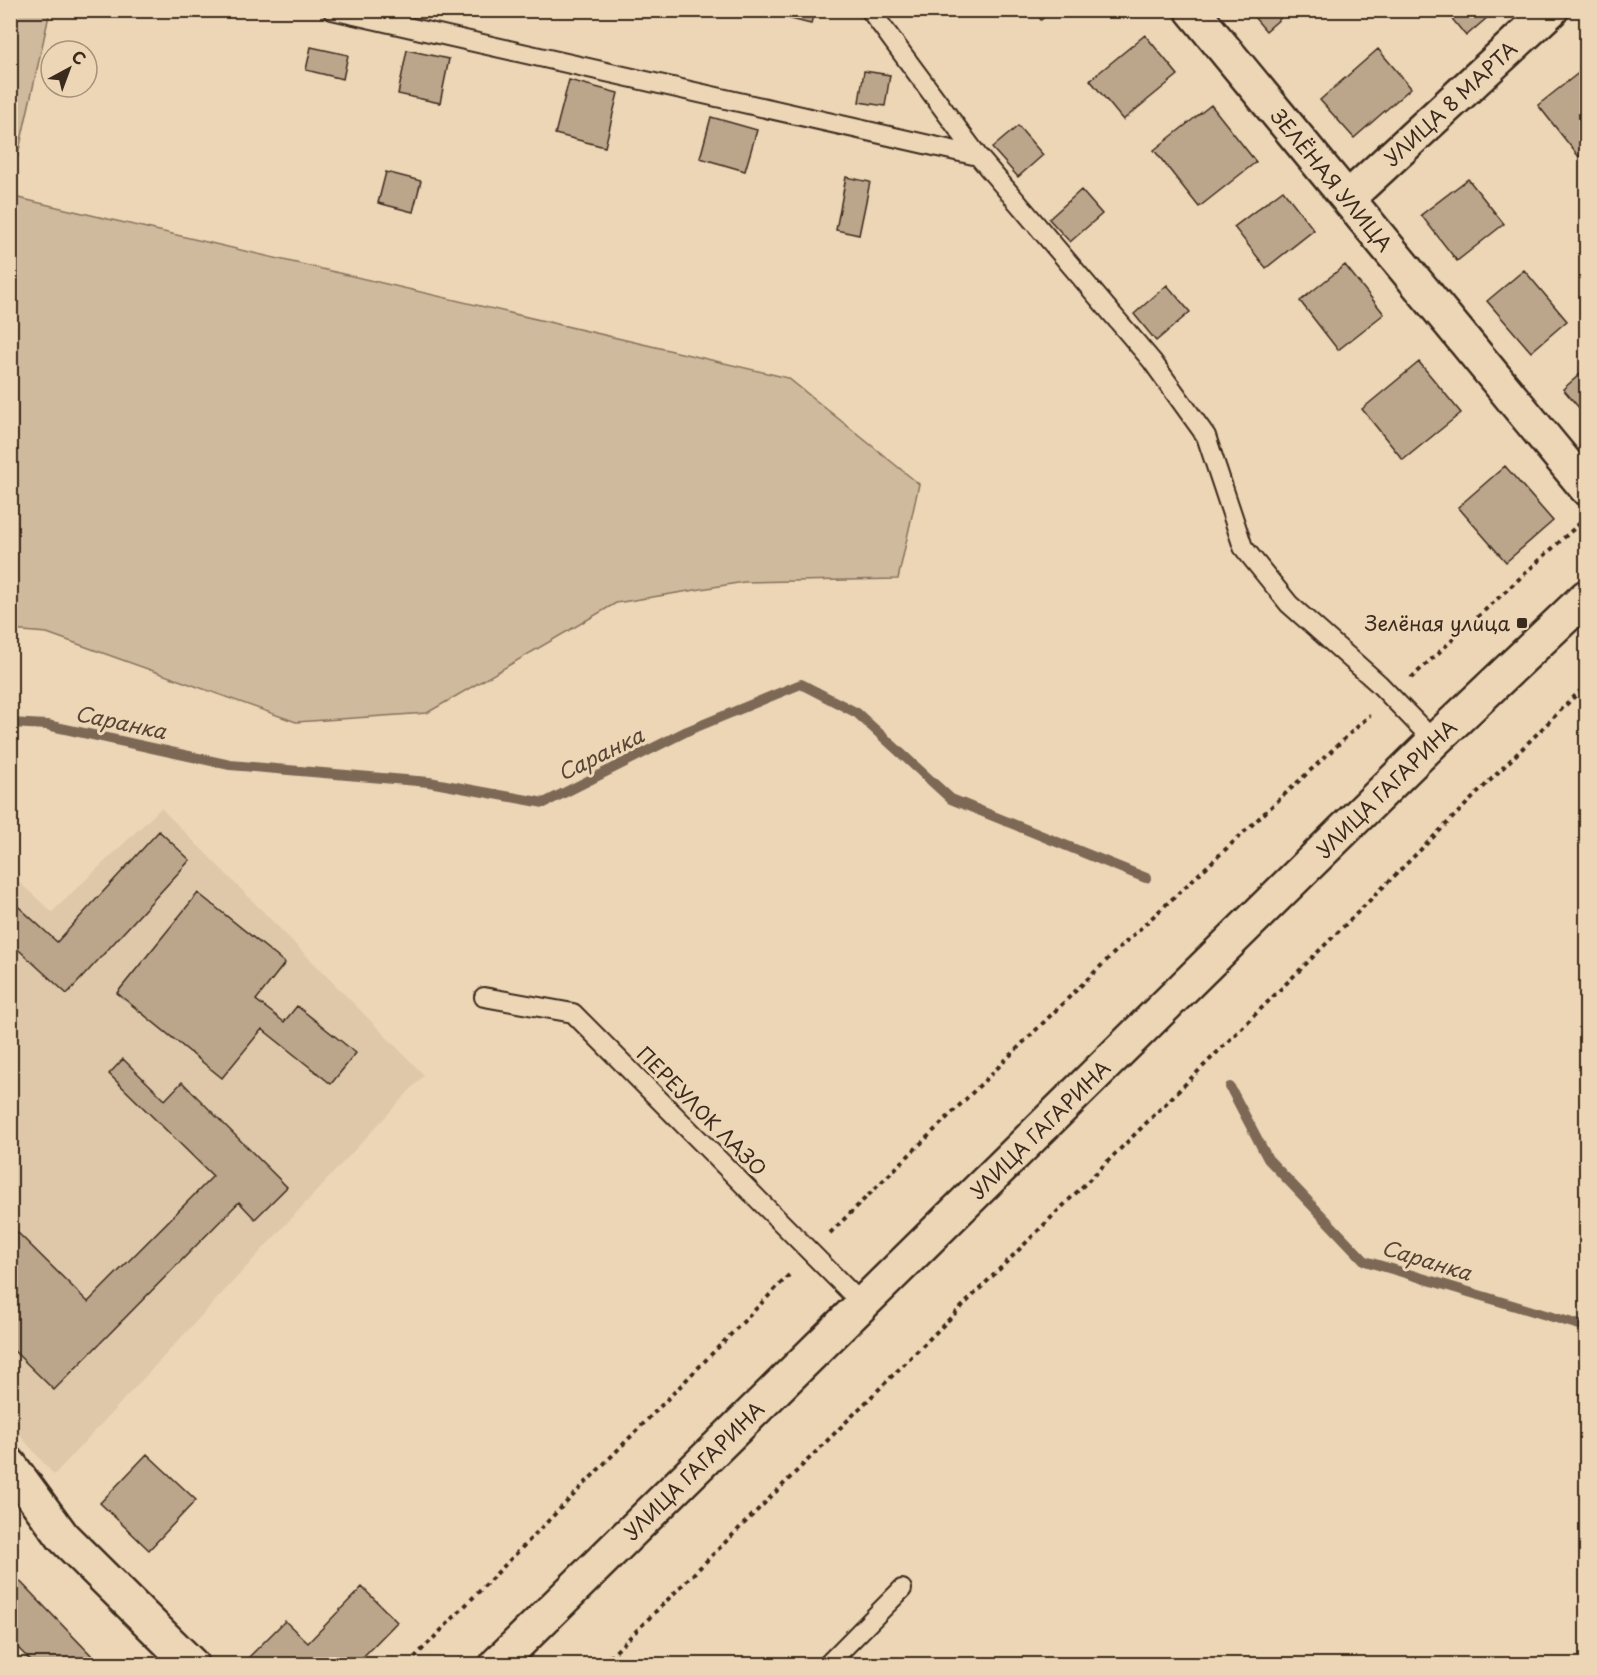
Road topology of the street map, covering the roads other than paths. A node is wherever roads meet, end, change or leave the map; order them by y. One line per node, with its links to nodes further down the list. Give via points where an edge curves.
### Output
1 (332, 10): 5 (lane)
2 (870, 10): 5 (lane)
3 (1192, 10): 6 (main road, ЗЕЛЁНАЯ УЛИЦА)
4 (1551, 10): 6 (main road, УЛИЦА 8 МАРТА)
5 (978, 156): 9 (lane, via 1152,361 1206,436 1243,547 1289,604 1391,696)
6 (1349, 197): 7 (main road, ЗЕЛЁНАЯ УЛИЦА)
7 (1587, 488)
8 (1587, 597): 9 (main road, УЛИЦА ГАГАРИНА)
9 (1434, 741): 11 (main road, УЛИЦА ГАГАРИНА)
10 (484, 997): 11 (lane, ПЕРЕУЛОК ЛАЗО, via 573,1013)
11 (862, 1304): 15 (main road, УЛИЦА ГАГАРИНА)
12 (10, 1465): 14 (main road, via 63,1537)
13 (902, 1589): 16 (lane)
14 (192, 1665)
15 (497, 1665)
16 (828, 1665)

